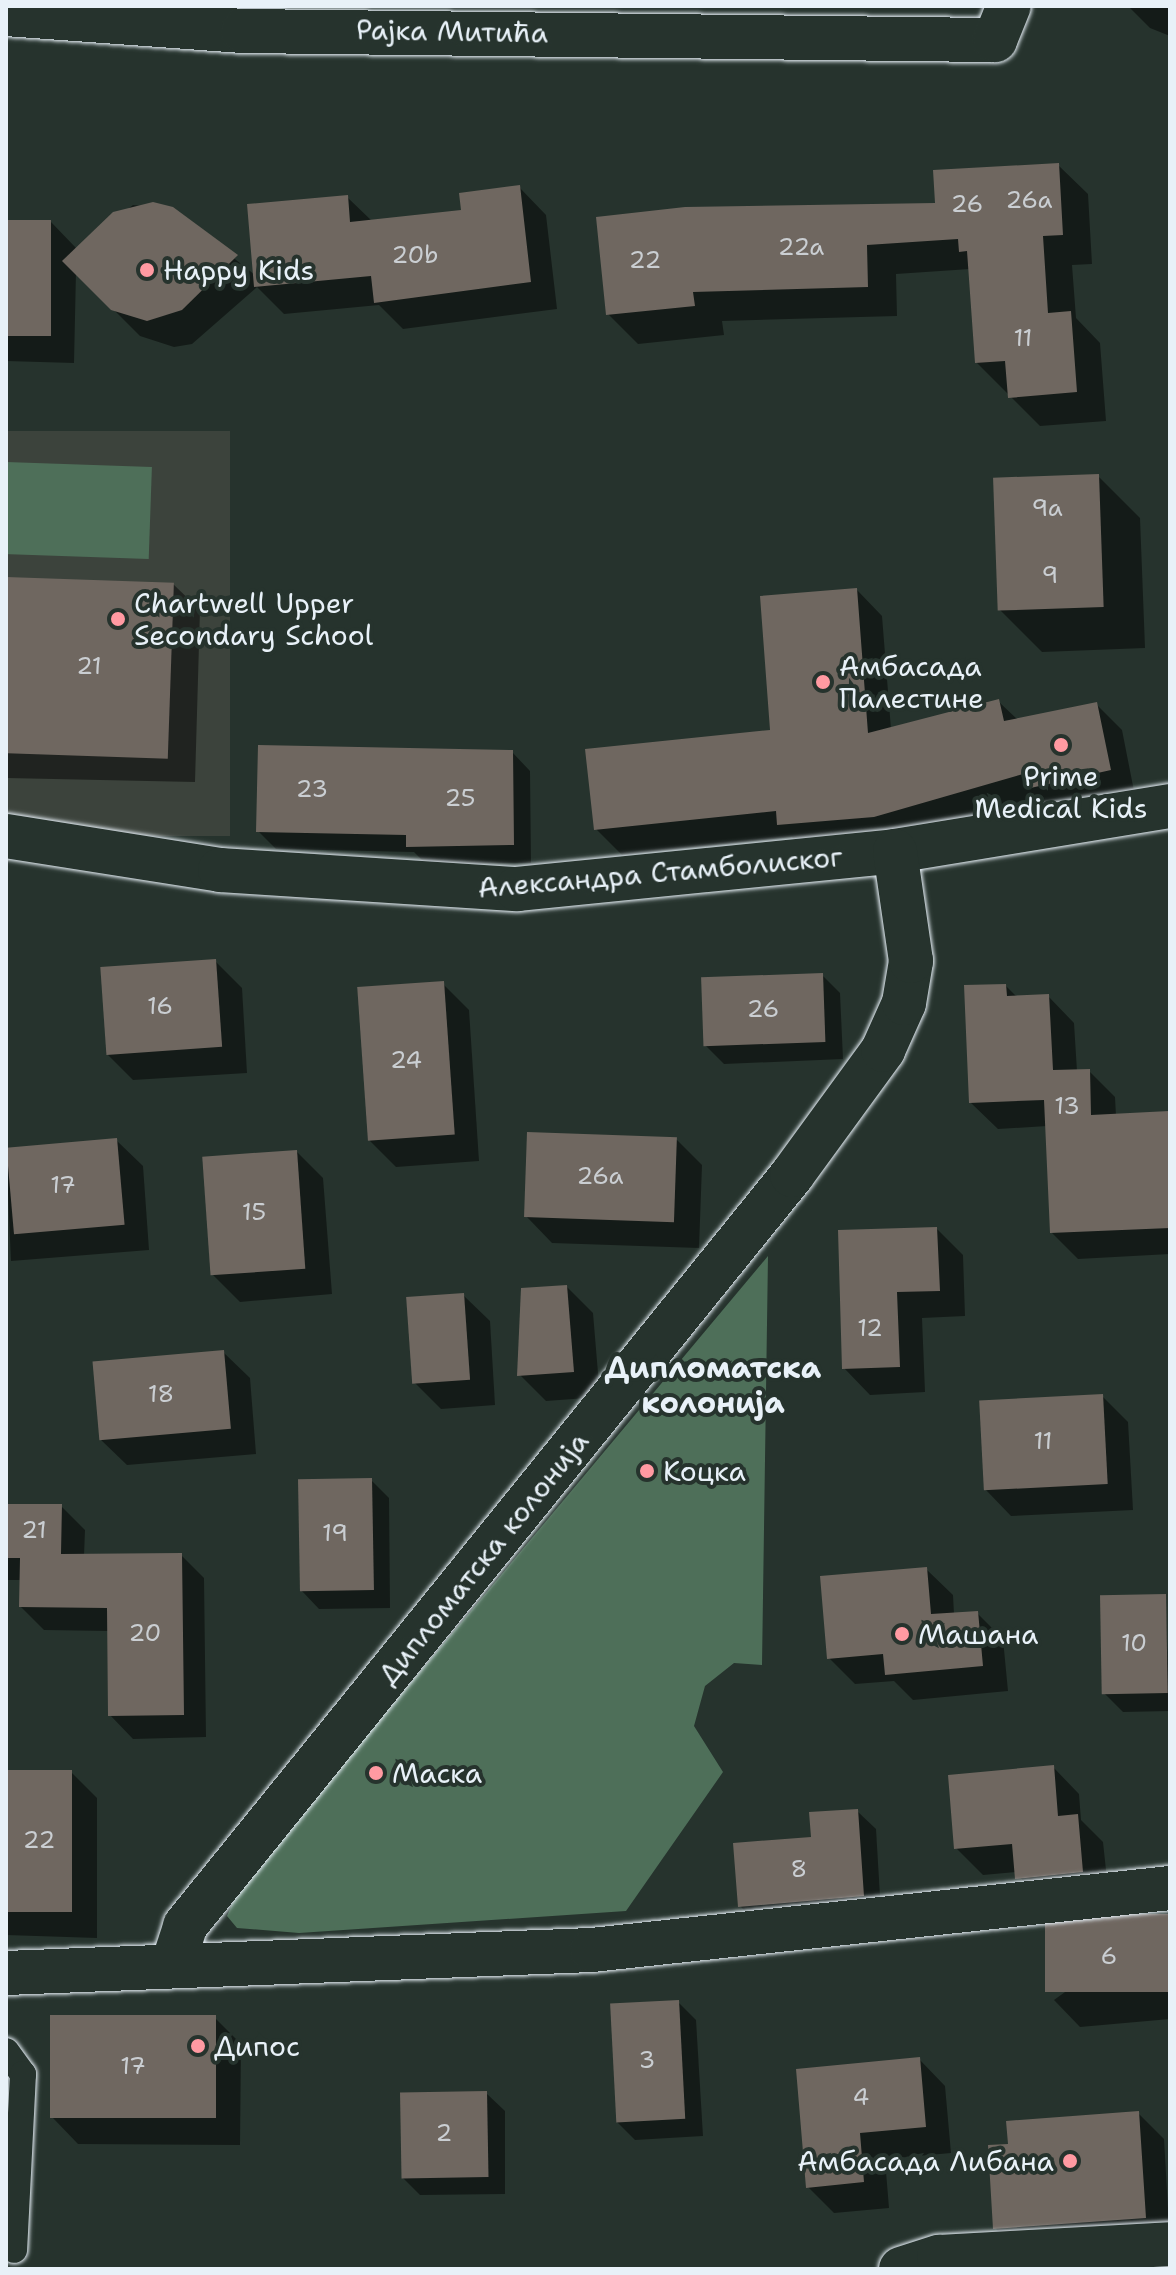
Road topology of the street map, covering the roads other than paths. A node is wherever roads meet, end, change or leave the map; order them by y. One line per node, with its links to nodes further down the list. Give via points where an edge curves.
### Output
1 (6, 14): 2 (street, Рајка Митића, via 243,31)
2 (1002, 23)
3 (1170, 806): 5 (street, Александра Стамболиског)
4 (6, 836): 5 (street, Александра Стамболиског, via 220,870 442,888 517,889)
5 (895, 851): 7 (street, Дипломатска колонија, via 911,961 904,1003 883,1050 792,1175 185,1926)
6 (1170, 1888): 7 (street, via 592,1950)
7 (173, 1964): 8 (street)
8 (6, 1973)
9 (6, 2051): 11 (lane, via 23,2074)
10 (1170, 2244): 12 (street, via 939,2257)
11 (14, 2250)
12 (901, 2269)

